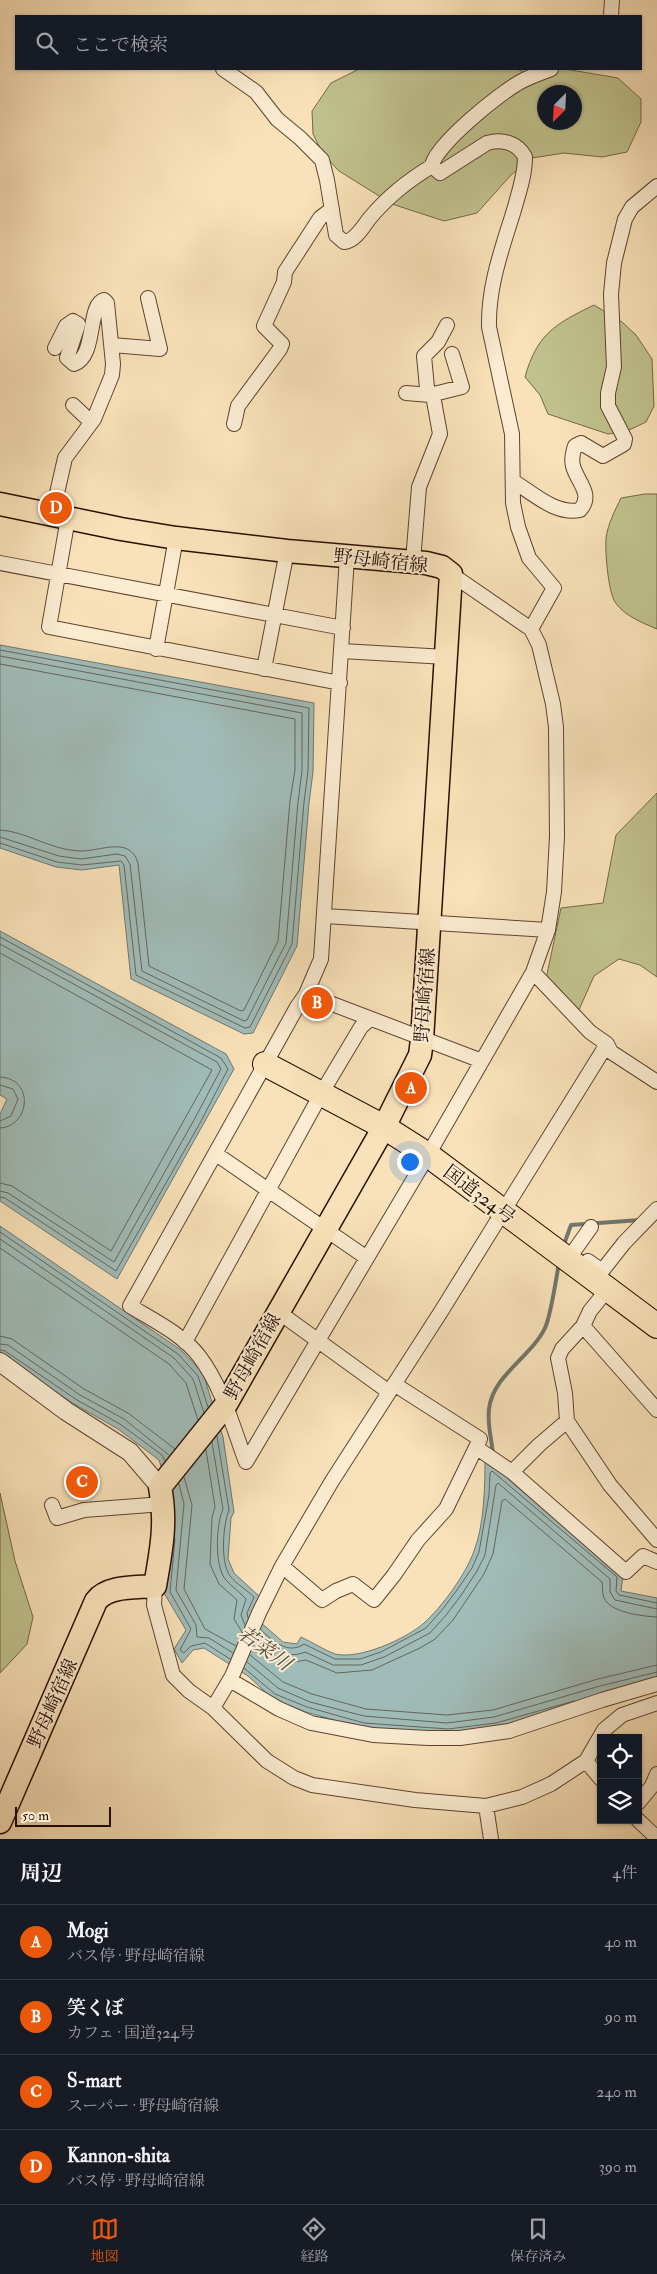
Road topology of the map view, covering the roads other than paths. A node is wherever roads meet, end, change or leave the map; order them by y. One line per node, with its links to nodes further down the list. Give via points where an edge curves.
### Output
1 (612, 0): 2 (street)
2 (612, 15)
3 (223, 70): 7 (street, via 256,92 277,119 322,160)
4 (548, 70): 5 (street, via 521,81 494,100 435,155)
5 (432, 166): 7 (street, via 404,183 348,241 344,242 336,235); 18 (street, via 440,173 495,141 510,143 525,156 492,280 488,317 512,434)
6 (657, 186): 18 (street, via 632,207 624,219 610,294 614,367 608,406 624,444 603,456 581,443 575,446 572,465 586,496 580,510 553,507)
7 (332, 209): 17 (street, via 320,218 285,272 284,282 264,326 282,344 238,406)
8 (148, 298): 10 (street, via 160,349)
9 (447, 325): 14 (street, via 438,342 424,356)
10 (112, 345): 11 (street, via 104,300 98,305 80,361 74,364 67,358 78,324 73,321 66,326); 16 (street, via 112,375)
11 (55, 348)
12 (452, 354): 14 (street, via 462,387)
13 (406, 393): 14 (street)
14 (430, 394): 24 (street, via 440,434 418,487)
15 (73, 405): 16 (street)
16 (91, 422): 20 (street, via 65,458)
17 (234, 424)
18 (513, 480): 31 (street, via 513,503 525,550 554,588)
19 (0, 504): 20 (main road, 野母崎宿線)
20 (60, 516): 21 (main road, 野母崎宿線); 26 (street)
21 (176, 538): 22 (main road, 野母崎宿線); 28 (street)
22 (287, 551): 23 (main road, 野母崎宿線); 29 (street)
23 (347, 557): 24 (main road, 野母崎宿線); 30 (street)
24 (413, 561): 27 (main road, 野母崎宿線, via 442,567)
25 (0, 563): 26 (street)
26 (58, 574): 28 (street); 32 (street, via 49,627)
27 (451, 574): 31 (street); 34 (main road, 野母崎宿線)
28 (166, 594): 29 (street); 32 (street)
29 (274, 615): 30 (street); 35 (street)
30 (344, 628): 33 (street)
31 (531, 629): 39 (street, via 539,645 556,727 558,836)
32 (156, 649): 35 (street)
33 (342, 651): 34 (street); 36 (street)
34 (446, 657): 38 (main road, 野母崎宿線)
35 (264, 670): 36 (street)
36 (340, 683): 37 (street)
37 (325, 916): 38 (street); 41 (street, via 321,959)
38 (428, 923): 39 (street); 43 (main road, 野母崎宿線)
39 (548, 930): 40 (street)
40 (533, 972): 44 (street, via 590,1032); 45 (street)
41 (306, 994): 42 (street); 46 (street)
42 (370, 1019): 43 (street); 48 (street, via 361,1027)
43 (422, 1040): 45 (street); 49 (main road, 野母崎宿線, via 420,1055)
44 (607, 1044): 47 (street, via 611,1052); 54 (street)
45 (482, 1061): 51 (street)
46 (265, 1064): 48 (highway, 国道324号); 50 (street)
47 (657, 1082)
48 (322, 1094): 49 (highway, 国道324号); 52 (street)
49 (384, 1127): 51 (highway, 国道324号); 56 (main road, 野母崎宿線)
50 (216, 1154): 52 (street); 64 (street, via 130,1306)
51 (428, 1155): 54 (highway, 国道324号); 58 (street)
52 (270, 1189): 56 (street); 64 (street)
53 (657, 1209): 57 (street, via 602,1272)
54 (503, 1210): 57 (highway, 国道324号); 66 (street)
55 (591, 1227): 57 (street)
56 (325, 1228): 58 (street); 60 (main road, 野母崎宿線)
57 (565, 1256): 59 (highway, 国道324号)
58 (367, 1258): 63 (street)
59 (607, 1290): 61 (street); 62 (highway, 国道324号)
60 (277, 1311): 63 (street); 68 (main road, 野母崎宿線)
61 (583, 1326): 67 (street); 69 (street, via 558,1358 566,1393)
62 (657, 1326)
63 (318, 1339): 66 (street); 68 (street, via 246,1462)
64 (185, 1342): 68 (street, via 199,1355 216,1384)
65 (0, 1362): 72 (street, via 66,1411 130,1452)
66 (391, 1388): 70 (street, via 480,1439); 78 (street)
67 (657, 1410)
68 (219, 1412): 72 (main road, 野母崎宿線)
69 (567, 1421): 71 (street); 74 (street, via 610,1485)
70 (481, 1451): 71 (street); 78 (street, via 446,1509 418,1540 374,1600 353,1584 322,1600)
71 (507, 1469): 76 (street, via 626,1572)
72 (162, 1495): 73 (street, via 57,1518); 79 (main road, via 164,1531)
73 (52, 1505)
74 (657, 1540)
75 (657, 1545): 76 (street)
76 (642, 1556): 77 (street)
77 (657, 1562)
78 (282, 1566): 80 (street)
79 (155, 1586): 83 (street, via 154,1605 173,1675); 89 (main road, 野母崎宿線, via 112,1591 96,1601)
80 (231, 1678): 81 (street, via 279,1709 311,1723 373,1735 428,1738 460,1738 509,1731); 83 (street)
81 (657, 1684)
82 (657, 1703): 84 (street, via 622,1716 604,1730)
83 (212, 1708): 88 (street, via 267,1761 302,1782 415,1800)
84 (586, 1761): 85 (street); 88 (street, via 551,1784 522,1797)
85 (597, 1774)
86 (657, 1774): 87 (street)
87 (642, 1798)
88 (486, 1806): 92 (street)
89 (0, 1822)
90 (642, 1824): 91 (street)
91 (657, 1838)
92 (491, 1839)

